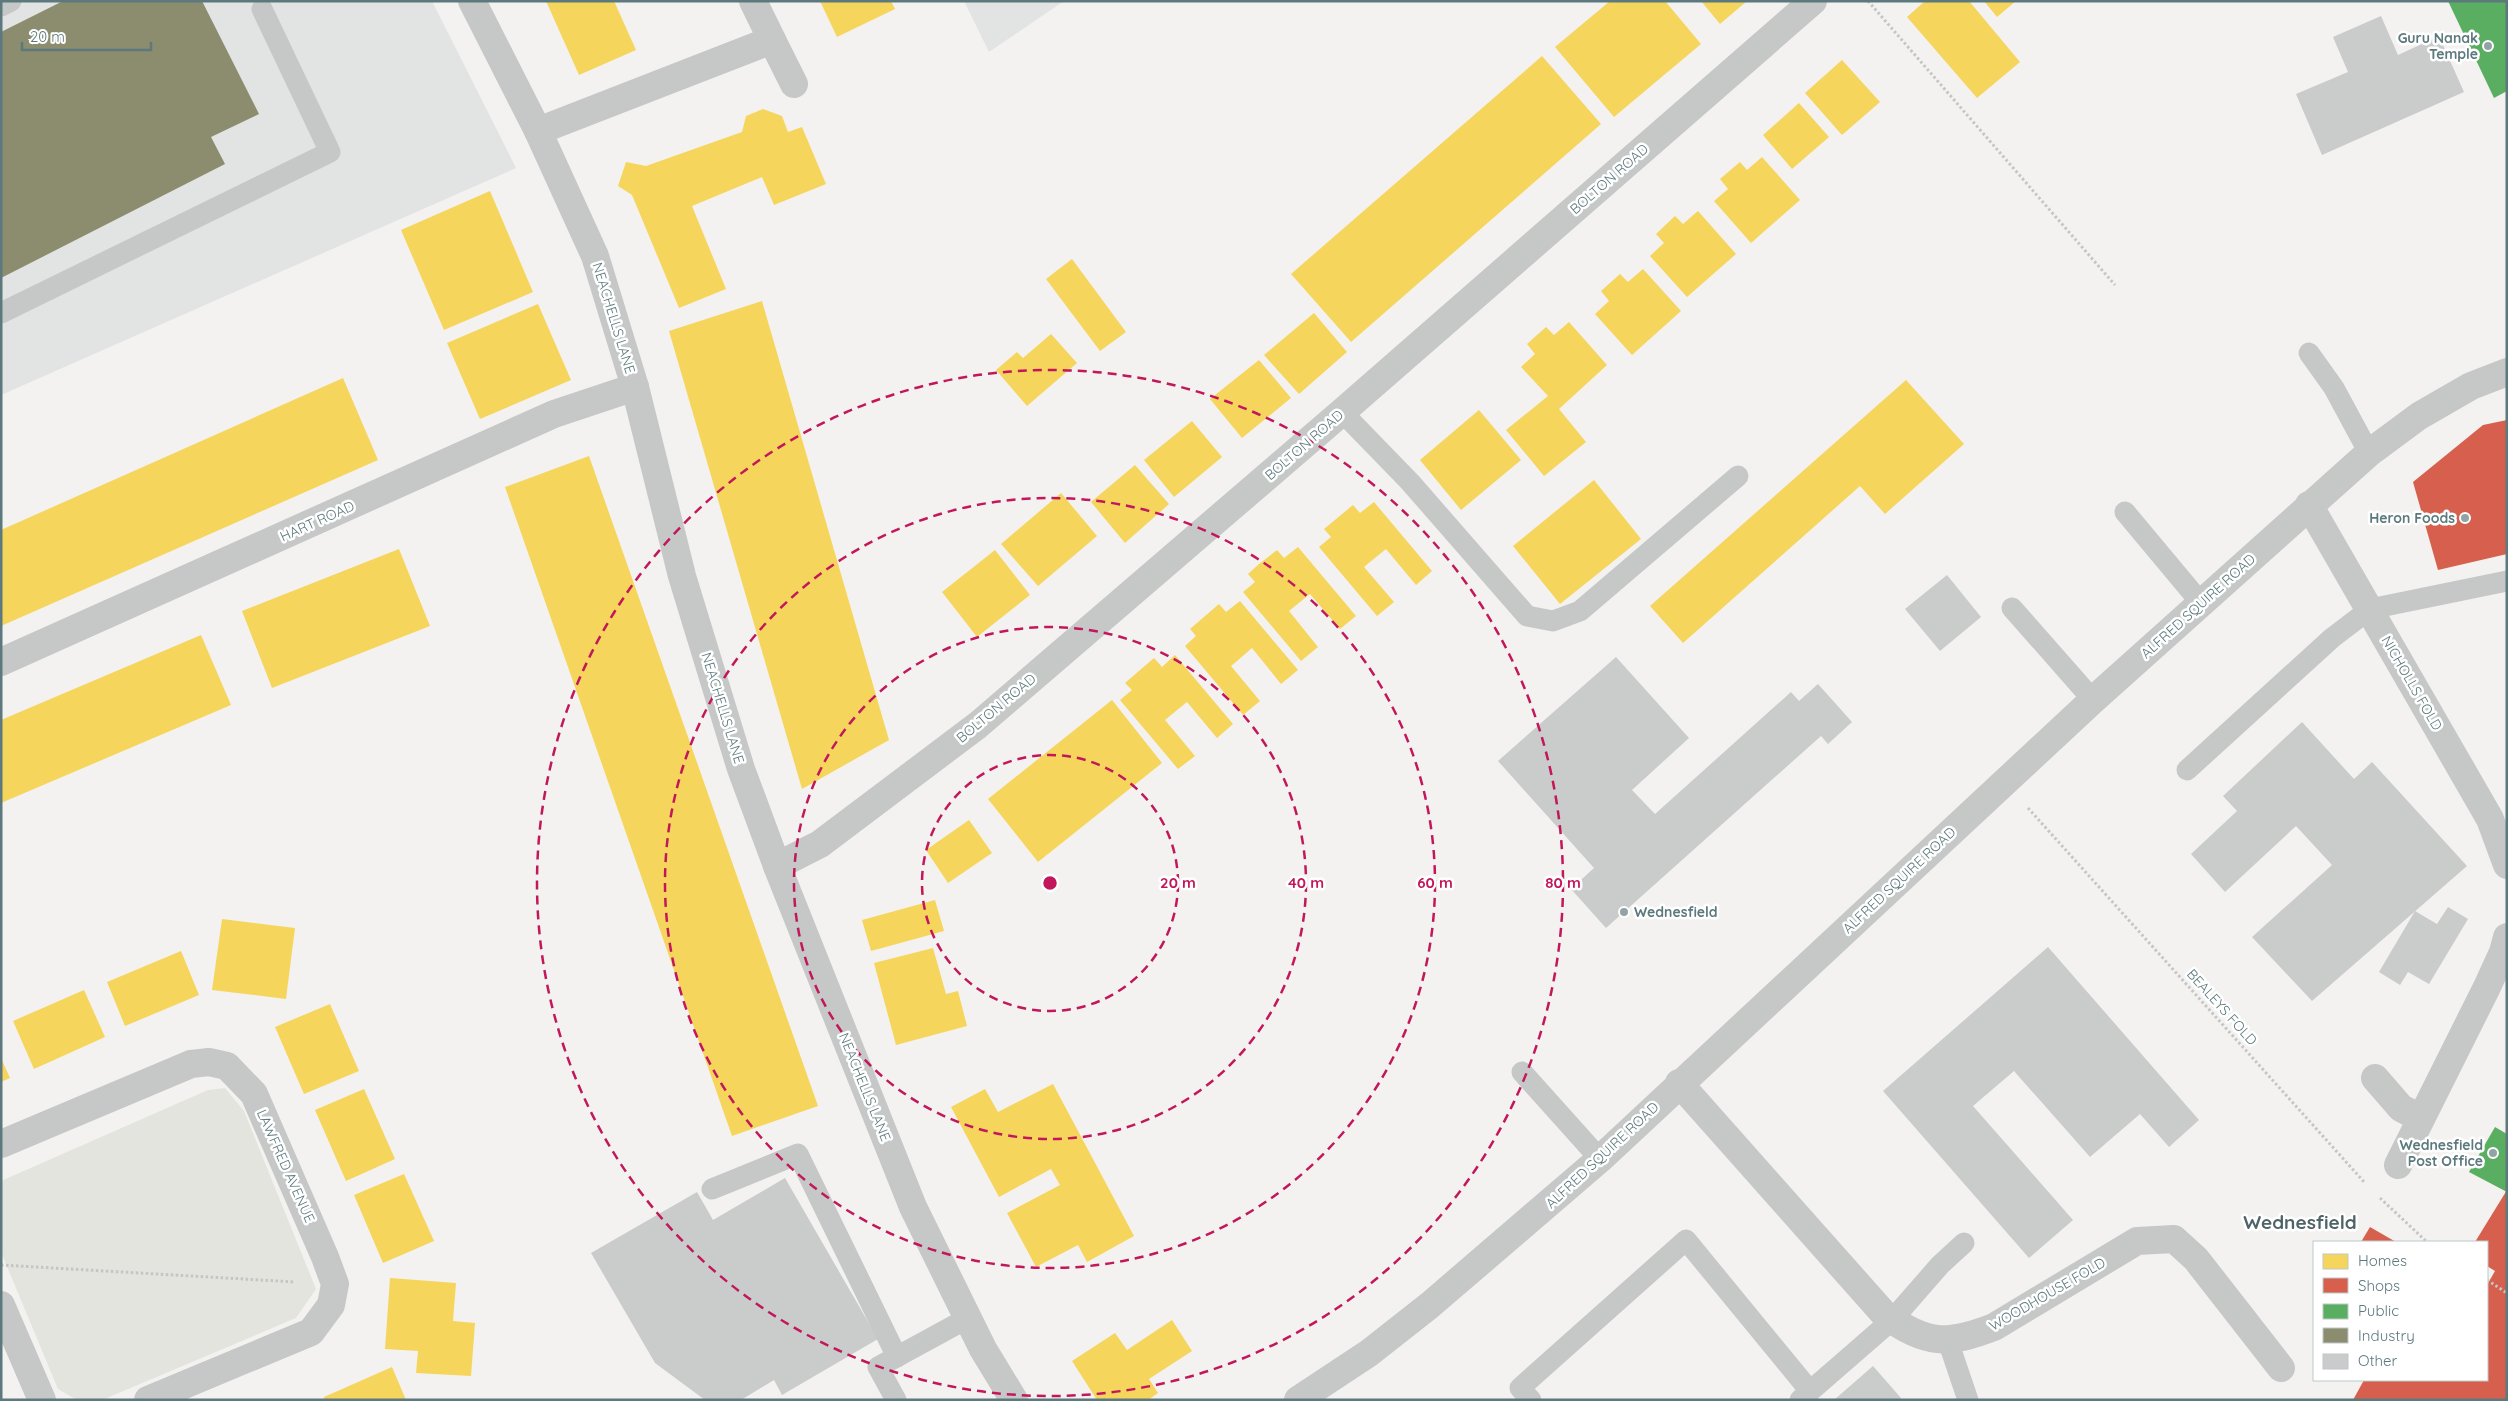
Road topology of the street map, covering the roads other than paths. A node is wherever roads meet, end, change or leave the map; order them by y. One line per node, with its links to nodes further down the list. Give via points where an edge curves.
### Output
1 (11, 1): 6 (lane)
2 (472, 1): 9 (street, NEACHELLS LANE)
3 (753, 1): 7 (street)
4 (1813, 1): 14 (street, BOLTON ROAD)
5 (266, 4): 10 (lane, via 330,152)
6 (1, 6)
7 (772, 40): 8 (street); 9 (street)
8 (794, 84)
9 (538, 131): 13 (street, NEACHELLS LANE, via 595,256)
10 (1, 313)
11 (2309, 353): 15 (lane, via 2334,388)
12 (2507, 372): 15 (street, ALFRED SQUIRE ROAD, via 2471,386 2433,408)
13 (635, 387): 23 (street, HART ROAD, via 554,414); 26 (street, NEACHELLS LANE, via 682,576 742,769)
14 (1342, 412): 16 (lane, via 1410,482 1527,616 1553,621 1580,611); 26 (street, BOLTON ROAD, via 978,725 820,844)
15 (2369, 453): 17 (street, ALFRED SQUIRE ROAD)
16 (1738, 476)
17 (2309, 506): 20 (street, ALFRED SQUIRE ROAD); 22 (street, NICHOLLS FOLD)
18 (2125, 512): 20 (lane)
19 (2507, 580): 22 (lane)
20 (2201, 603): 24 (street, ALFRED SQUIRE ROAD)
21 (2012, 608): 24 (lane)
22 (2370, 609): 25 (lane, via 2332,638); 27 (street, NICHOLLS FOLD, via 2490,819)
23 (1, 662)
24 (2093, 700): 31 (street, ALFRED SQUIRE ROAD)
25 (2188, 770)
26 (777, 866): 39 (street, NEACHELLS LANE, via 913,1207)
27 (2507, 866)
28 (2507, 937): 32 (street, via 2504,952)
29 (1522, 1072): 34 (lane)
30 (2375, 1078): 32 (street, via 2402,1108)
31 (1679, 1082): 34 (street, ALFRED SQUIRE ROAD); 40 (street, WOODHOUSE FOLD)
32 (2420, 1118): 35 (street)
33 (1, 1144): 47 (street, LAWFRED AVENUE, via 191,1064 209,1062 227,1066 254,1094 335,1284 331,1306 311,1332)
34 (1600, 1159): 51 (street, ALFRED SQUIRE ROAD, via 1370,1353)
35 (2398, 1165)
36 (712, 1189): 43 (lane, via 798,1154)
37 (1964, 1243): 40 (lane, via 1940,1265)
38 (1, 1305): 46 (street)
39 (968, 1318): 42 (street, NEACHELLS LANE); 43 (lane)
40 (1892, 1320): 41 (street, WOODHOUSE FOLD, via 1902,1328 1926,1337); 45 (lane)
41 (1948, 1341): 44 (street, WOODHOUSE FOLD, via 1994,1327 2137,1241 2174,1240 2196,1258); 53 (lane)
42 (982, 1349): 49 (street); 50 (street, NEACHELLS LANE)
43 (897, 1357): 48 (lane, via 878,1367)
44 (2281, 1368)
45 (1805, 1395): 52 (lane, via 1686,1240 1520,1388)
46 (42, 1400)
47 (148, 1400)
48 (896, 1400)
49 (990, 1400)
50 (1014, 1400)
51 (1298, 1400)
52 (1531, 1400)
53 (1968, 1400)

